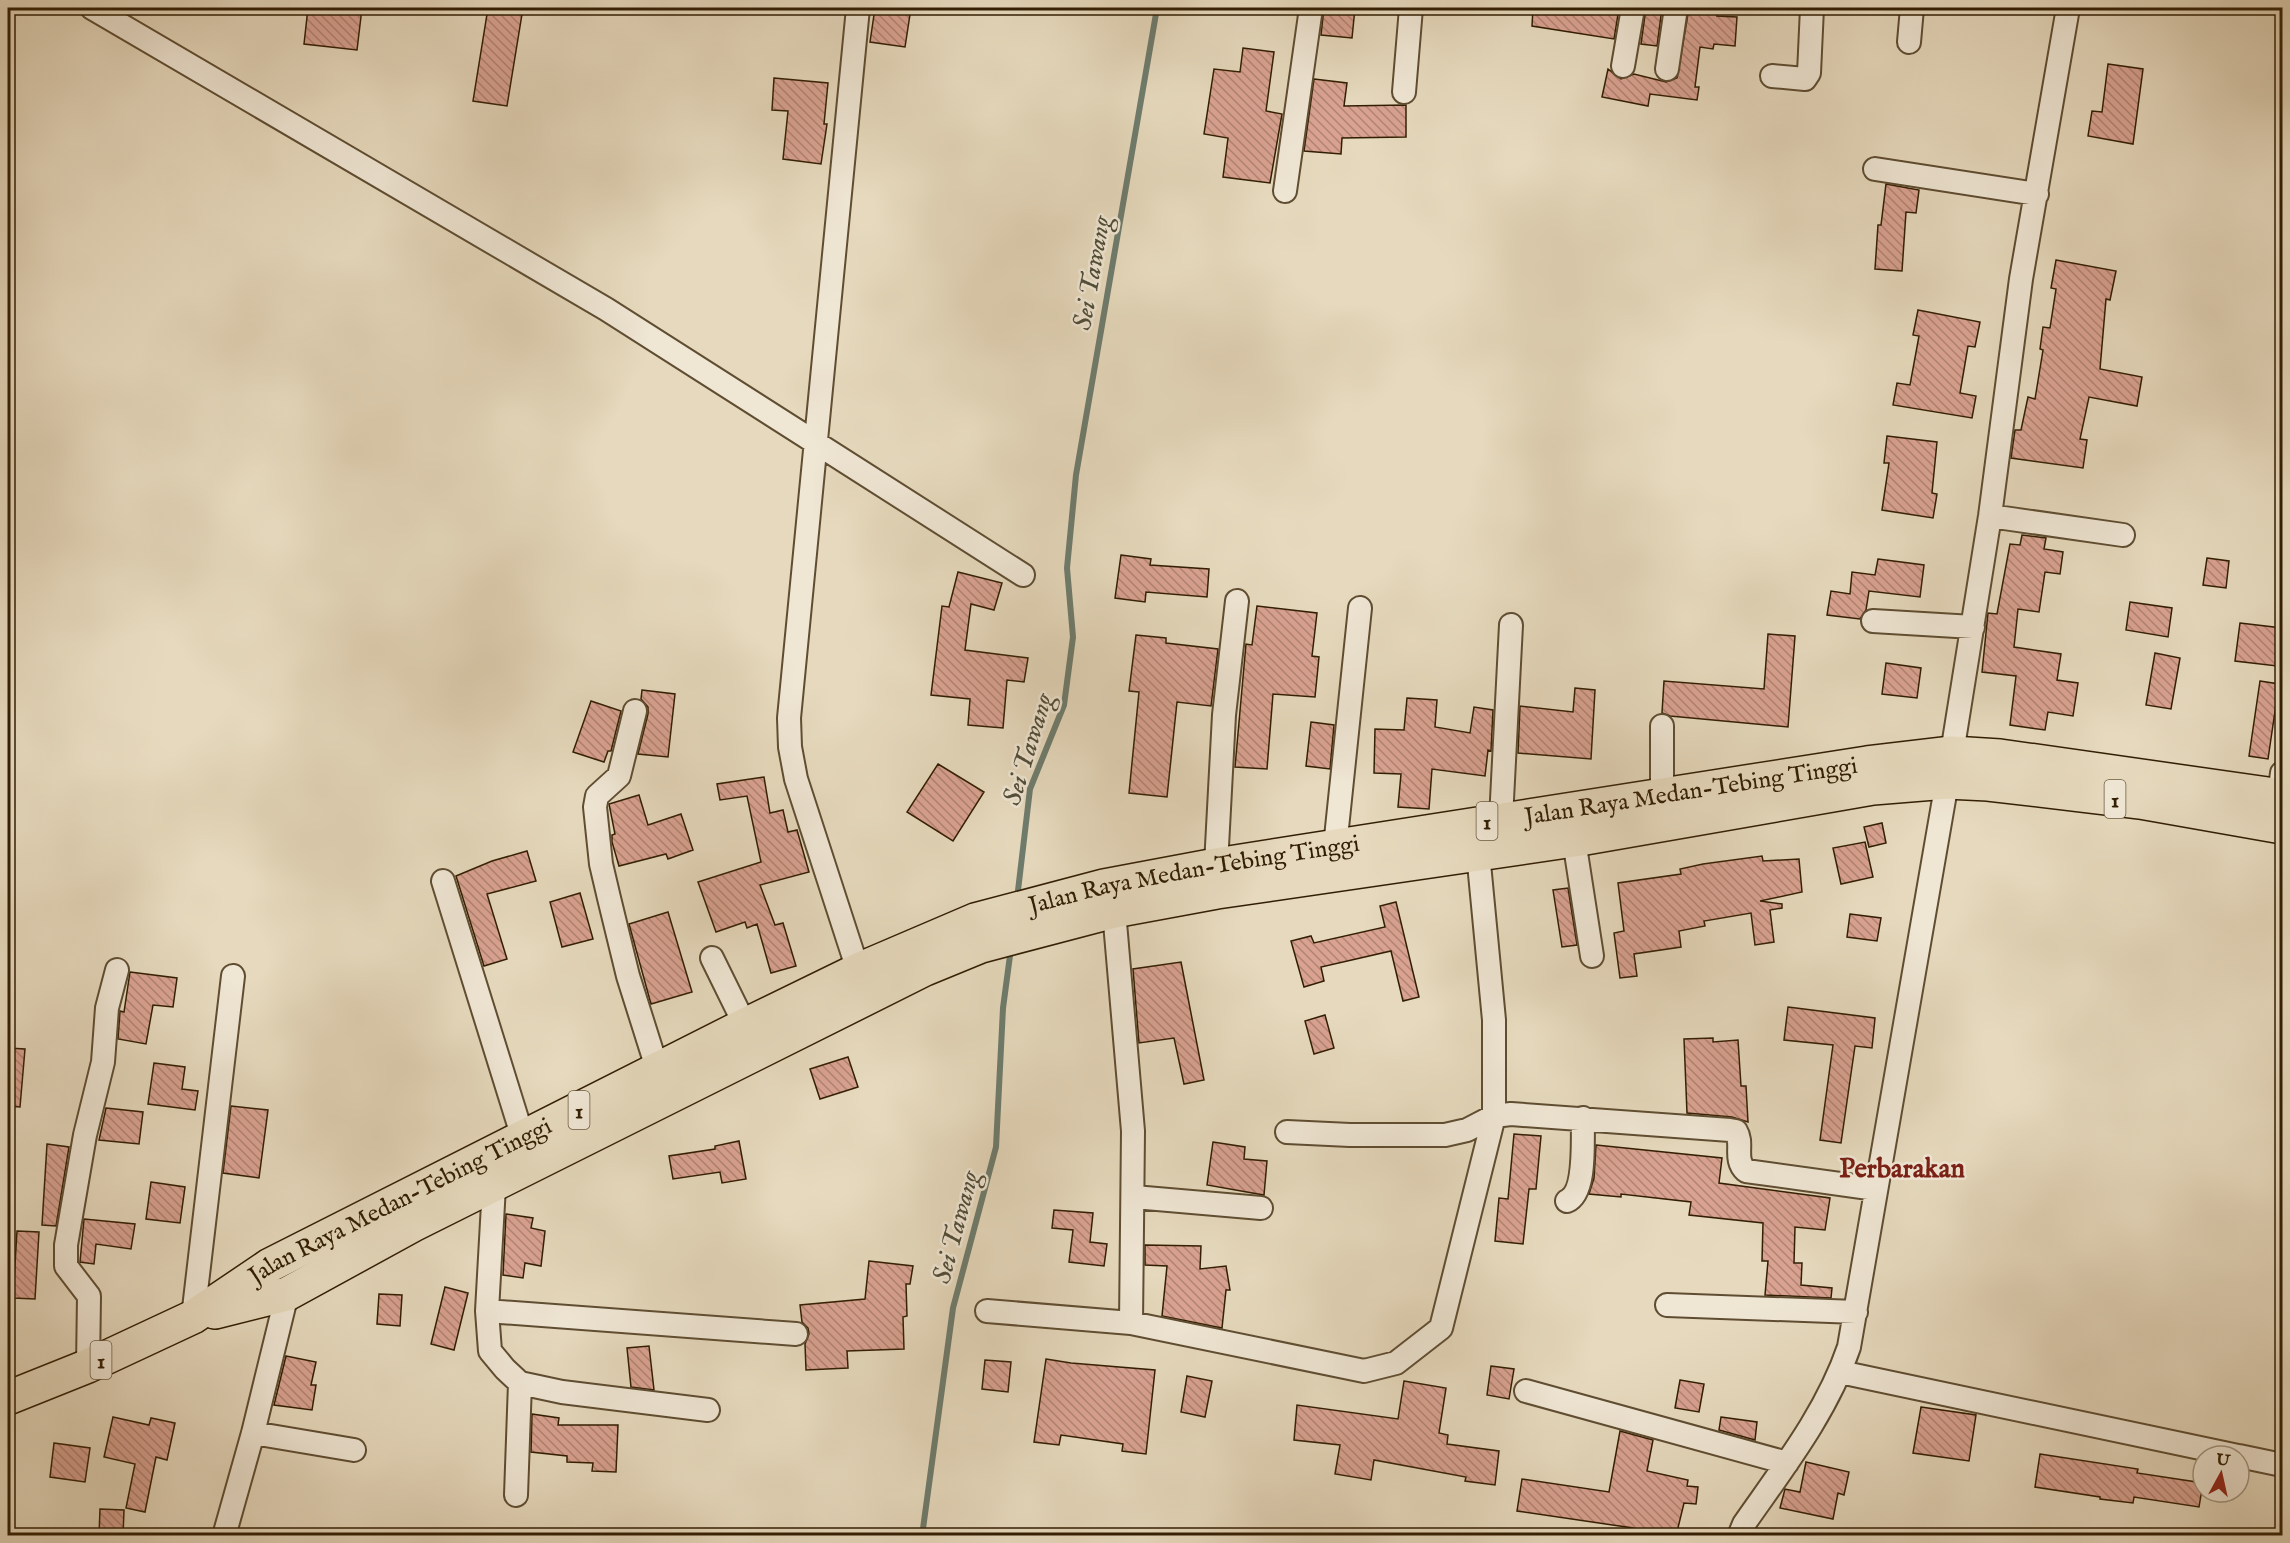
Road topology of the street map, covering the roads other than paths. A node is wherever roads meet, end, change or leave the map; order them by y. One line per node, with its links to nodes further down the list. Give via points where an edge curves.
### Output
1 (92, 8): 18 (street, via 606,309)
2 (858, 8): 18 (street)
3 (1311, 8): 16 (street)
4 (1411, 8): 14 (street)
5 (1633, 8): 11 (street)
6 (1676, 8): 12 (street)
7 (1812, 8): 13 (street, via 1809,73 1805,79)
8 (1912, 8): 10 (street)
9 (2068, 8): 17 (street)
10 (1909, 42)
11 (1623, 66)
12 (1667, 69)
13 (1772, 76)
14 (1404, 92)
15 (1875, 169): 17 (street)
16 (1285, 191)
17 (2037, 194): 19 (street, via 2021,279)
18 (817, 442): 21 (street); 44 (street, via 789,718 790,747 796,779)
19 (1990, 516): 20 (street); 26 (street)
20 (2123, 535)
21 (1023, 575)
22 (1237, 601): 36 (street, via 1224,715)
23 (1360, 608): 35 (street)
24 (1873, 621): 26 (street)
25 (1511, 625): 33 (street)
26 (1973, 627): 29 (street)
27 (634, 711): 47 (street, via 619,776 597,796 595,807 609,898)
28 (1662, 726): 31 (street)
29 (1949, 767): 30 (highway, Jalan Raya Medan-Tebing Tinggi / 1, via 2067,764); 31 (highway, Jalan Raya Medan-Tebing Tinggi / 1, via 1867,763); 32 (highway, Jalan Raya Medan-Tebing Tinggi / 1); 34 (highway, Jalan Raya Medan-Tebing Tinggi / 1, via 1873,788); 53 (street)
30 (2281, 788)
31 (1662, 796): 33 (highway, Jalan Raya Medan-Tebing Tinggi / 1)
32 (2283, 827)
33 (1494, 840): 34 (highway, Jalan Raya Medan-Tebing Tinggi / 1); 35 (highway, Jalan Raya Medan-Tebing Tinggi / 1); 38 (highway, Jalan Raya Medan-Tebing Tinggi / 1); 48 (street)
34 (1574, 840): 41 (street)
35 (1335, 847): 36 (highway, Jalan Raya Medan-Tebing Tinggi / 1)
36 (1216, 865): 39 (highway, Jalan Raya Medan-Tebing Tinggi / 1, via 1104,886)
37 (443, 881): 51 (street)
38 (1114, 911): 39 (highway, Jalan Raya Medan-Tebing Tinggi / 1); 54 (street, via 1133,1131)
39 (1028, 919): 40 (highway, Jalan Raya Medan-Tebing Tinggi / 1)
40 (978, 933): 44 (highway, Jalan Raya Medan-Tebing Tinggi / 1); 52 (highway, Jalan Raya Medan-Tebing Tinggi / 1, via 925,969)
41 (1592, 957)
42 (712, 958): 46 (street)
43 (117, 970): 65 (street, via 107,1008 103,1062 66,1245 66,1266 89,1296)
44 (858, 970): 46 (highway, Jalan Raya Medan-Tebing Tinggi / 1)
45 (232, 976): 62 (street)
46 (745, 1025): 47 (highway, Jalan Raya Medan-Tebing Tinggi / 1)
47 (658, 1071): 51 (highway, Jalan Raya Medan-Tebing Tinggi / 1)
48 (1494, 1116): 49 (street); 50 (street, via 1467,1130 1444,1135); 63 (street, via 1441,1328 1396,1363 1364,1371)
49 (1583, 1118): 53 (street, via 1736,1131 1740,1165 1746,1171); 55 (street, via 1580,1188)
50 (1287, 1132)
51 (523, 1138): 62 (highway, Jalan Raya Medan-Tebing Tinggi / 1, via 270,1265)
52 (494, 1186): 57 (highway, Jalan Raya Medan-Tebing Tinggi / 1); 59 (street)
53 (1876, 1190): 61 (street)
54 (1134, 1197): 56 (street); 63 (street)
55 (1567, 1201)
56 (1261, 1208)
57 (287, 1294): 62 (highway, Jalan Raya Medan-Tebing Tinggi / 1); 71 (street)
58 (1667, 1305): 61 (street)
59 (487, 1311): 64 (street); 67 (street, via 490,1351)
60 (987, 1311): 63 (street)
61 (1856, 1312): 66 (street)
62 (192, 1317): 65 (highway, Jalan Raya Medan-Tebing Tinggi / 1)
63 (1131, 1323)
64 (796, 1334)
65 (88, 1366): 69 (highway, Jalan Raya Medan-Tebing Tinggi / 1)
66 (1840, 1372): 72 (street); 75 (street)
67 (520, 1383): 70 (street); 77 (street)
68 (1526, 1391): 75 (street)
69 (8, 1398)
70 (708, 1410)
71 (254, 1432): 73 (street); 78 (street)
72 (2191, 1446)
73 (354, 1450)
74 (2251, 1459): 76 (street)
75 (1787, 1463): 79 (street)
76 (2283, 1466)
77 (516, 1495)
78 (224, 1536)
79 (1739, 1536)

